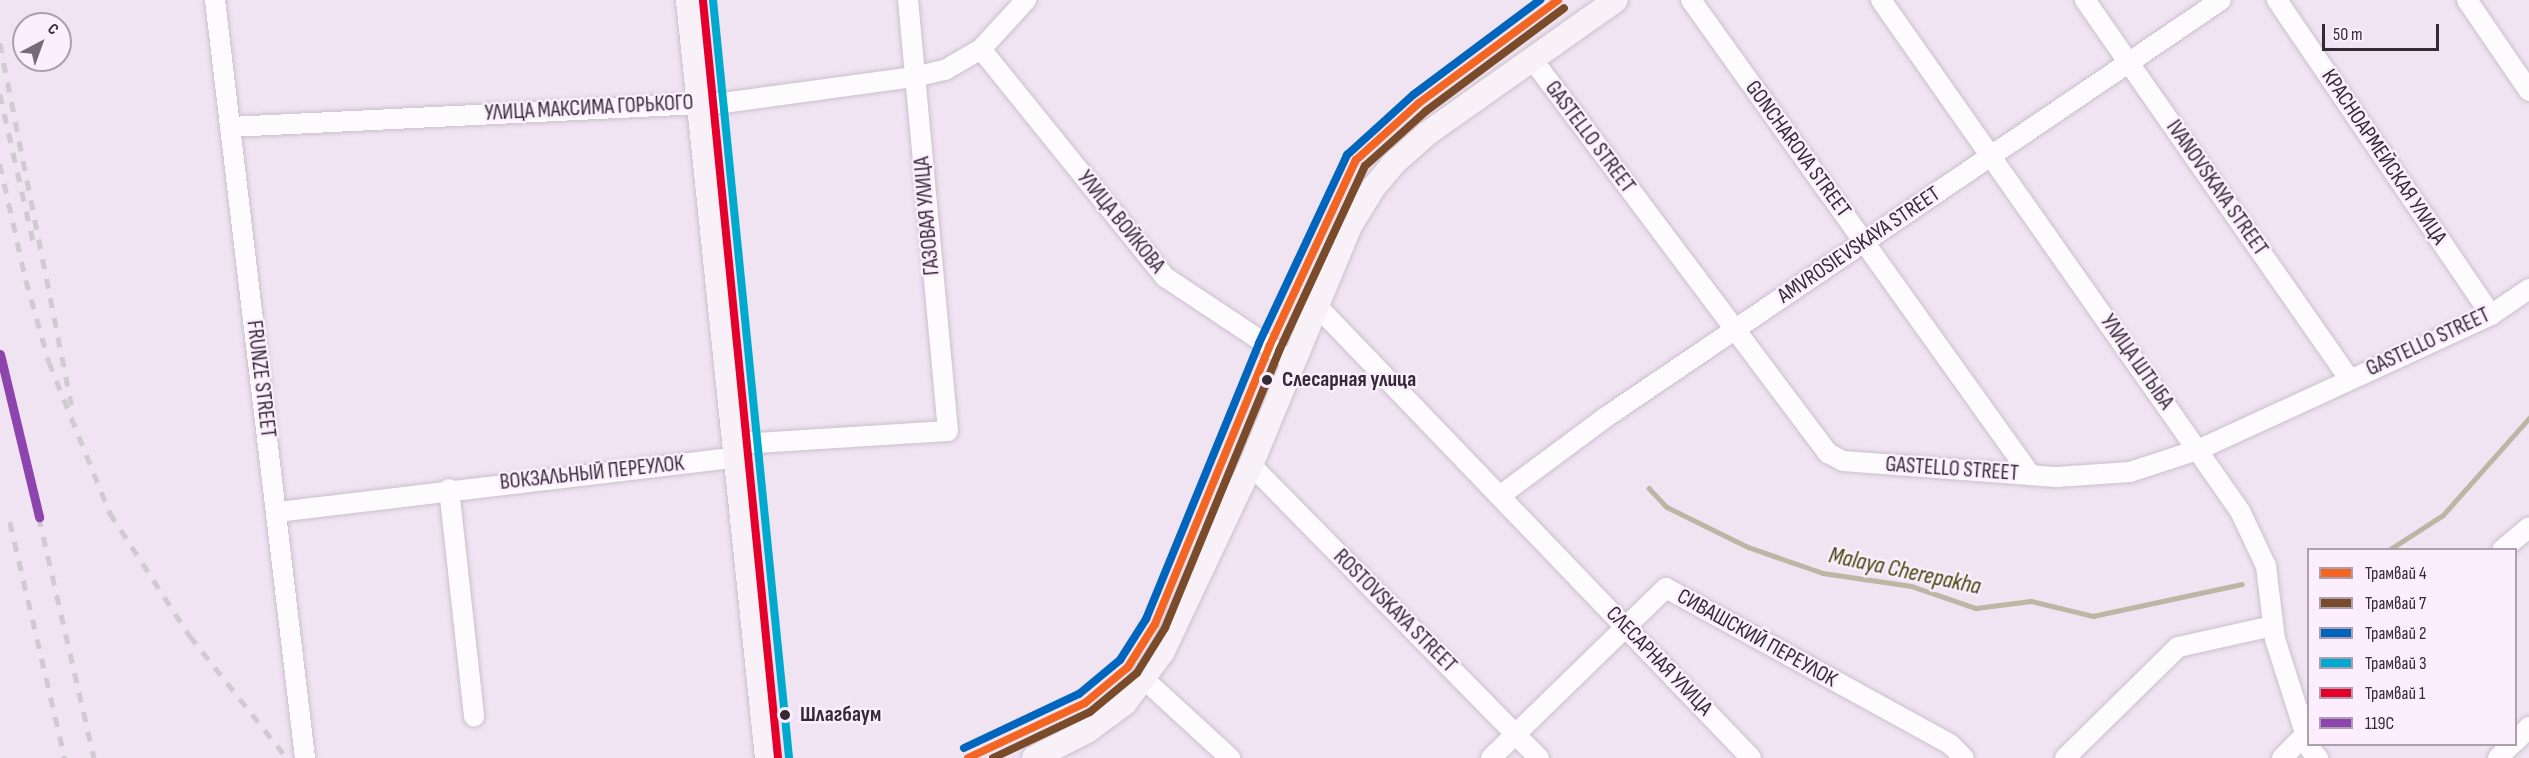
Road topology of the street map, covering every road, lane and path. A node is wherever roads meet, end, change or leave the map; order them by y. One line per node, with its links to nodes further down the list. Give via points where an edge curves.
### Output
1 (215, 0): 18 (street, FRUNZE STREET)
2 (688, 0): 17 (main road)
3 (908, 0): 15 (street, ГАЗОВАЯ УЛИЦА)
4 (1026, 0): 12 (street, УЛИЦА МАКСИМА ГОРЬКОГО)
5 (1616, 0): 13 (main road)
6 (1691, 0): 20 (street, GONCHAROVA STREET)
7 (1881, 0): 19 (street, УЛИЦА ШТЫБА)
8 (2085, 0): 14 (street, IVANOVSKAYA STREET)
9 (2221, 0): 14 (street, AMVROSIEVSKAYA STREET)
10 (2277, 0): 23 (street, КРАСНОАРМЕЙСКАЯ УЛИЦА)
11 (2467, 0): 16 (street)
12 (981, 49): 15 (street, УЛИЦА МАКСИМА ГОРЬКОГО, via 945,70); 25 (street, УЛИЦА ВОЙКОВА, via 1165,277)
13 (1532, 59): 22 (main road, via 1428,133 1393,164 1350,226); 24 (street, GASTELLO STREET)
14 (2130, 62): 19 (street, AMVROSIEVSKAYA STREET); 26 (street, IVANOVSKAYA STREET)
15 (914, 77): 17 (street, УЛИЦА МАКСИМА ГОРЬКОГО, via 723,103); 27 (street, ГАЗОВАЯ УЛИЦА)
16 (2529, 91)
17 (698, 102): 18 (street, УЛИЦА МАКСИМА ГОРЬКОГО); 28 (main road)
18 (230, 127): 34 (street, FRUNZE STREET)
19 (1991, 156): 20 (street, AMVROSIEVSKAYA STREET); 29 (street, УЛИЦА ШТЫБА)
20 (1864, 242): 24 (street, AMVROSIEVSKAYA STREET); 31 (street, GONCHAROVA STREET)
21 (2529, 290): 23 (street, GASTELLO STREET)
22 (1316, 305): 25 (main road); 33 (street, СЛЕСАРНАЯ УЛИЦА)
23 (2491, 315): 26 (street, GASTELLO STREET)
24 (1736, 329): 31 (street, GASTELLO STREET, via 1828,453 1843,461); 33 (street, AMVROSIEVSKAYA STREET, via 1606,417)
25 (1293, 362): 30 (main road)
26 (2349, 378): 29 (street, GASTELLO STREET)
27 (948, 431): 28 (street, ВОКЗАЛЬНЫЙ ПЕРЕУЛОК, via 756,443)
28 (733, 448): 32 (street, ВОКЗАЛЬНЫЙ ПЕРЕУЛОК); 47 (main road)
29 (2200, 449): 31 (street, GASTELLO STREET, via 2130,472 2057,477); 37 (street, УЛИЦА ШТЫБА, via 2240,511 2266,566)
30 (1251, 465): 39 (main road, via 1184,610); 42 (street, ROSTOVSKAYA STREET)
31 (2030, 474)
32 (449, 489): 34 (street, ВОКЗАЛЬНЫЙ ПЕРЕУЛОК); 40 (street)
33 (1501, 495): 38 (street, СЛЕСАРНАЯ УЛИЦА)
34 (278, 512): 46 (street, FRUNZE STREET)
35 (2529, 527): 36 (street)
36 (2503, 548)
37 (2273, 626): 43 (street, УЛИЦА ШТЫБА); 54 (street, via 2178,647)
38 (1626, 627): 42 (street, СИВАШСКИЙ ПЕРЕУЛОК); 52 (street, СЛЕСАРНАЯ УЛИЦА); 53 (street, СИВАШСКИЙ ПЕРЕУЛОК, via 1666,588 1950,745)
39 (1144, 679): 48 (main road, via 1109,716); 49 (street)
40 (474, 717)
41 (2529, 727): 44 (street)
42 (1516, 734): 50 (street, СИВАШСКИЙ ПЕРЕУЛОК); 51 (street, ROSTOVSKAYA STREET)
43 (2307, 734): 55 (street)
44 (2517, 740)
45 (2510, 746): 56 (street)
46 (305, 758)
47 (767, 758)
48 (1034, 758)
49 (1230, 758)
50 (1491, 758)
51 (1539, 758)
52 (1751, 758)
53 (1964, 758)
54 (2065, 758)
55 (2282, 758)
56 (2498, 758)

